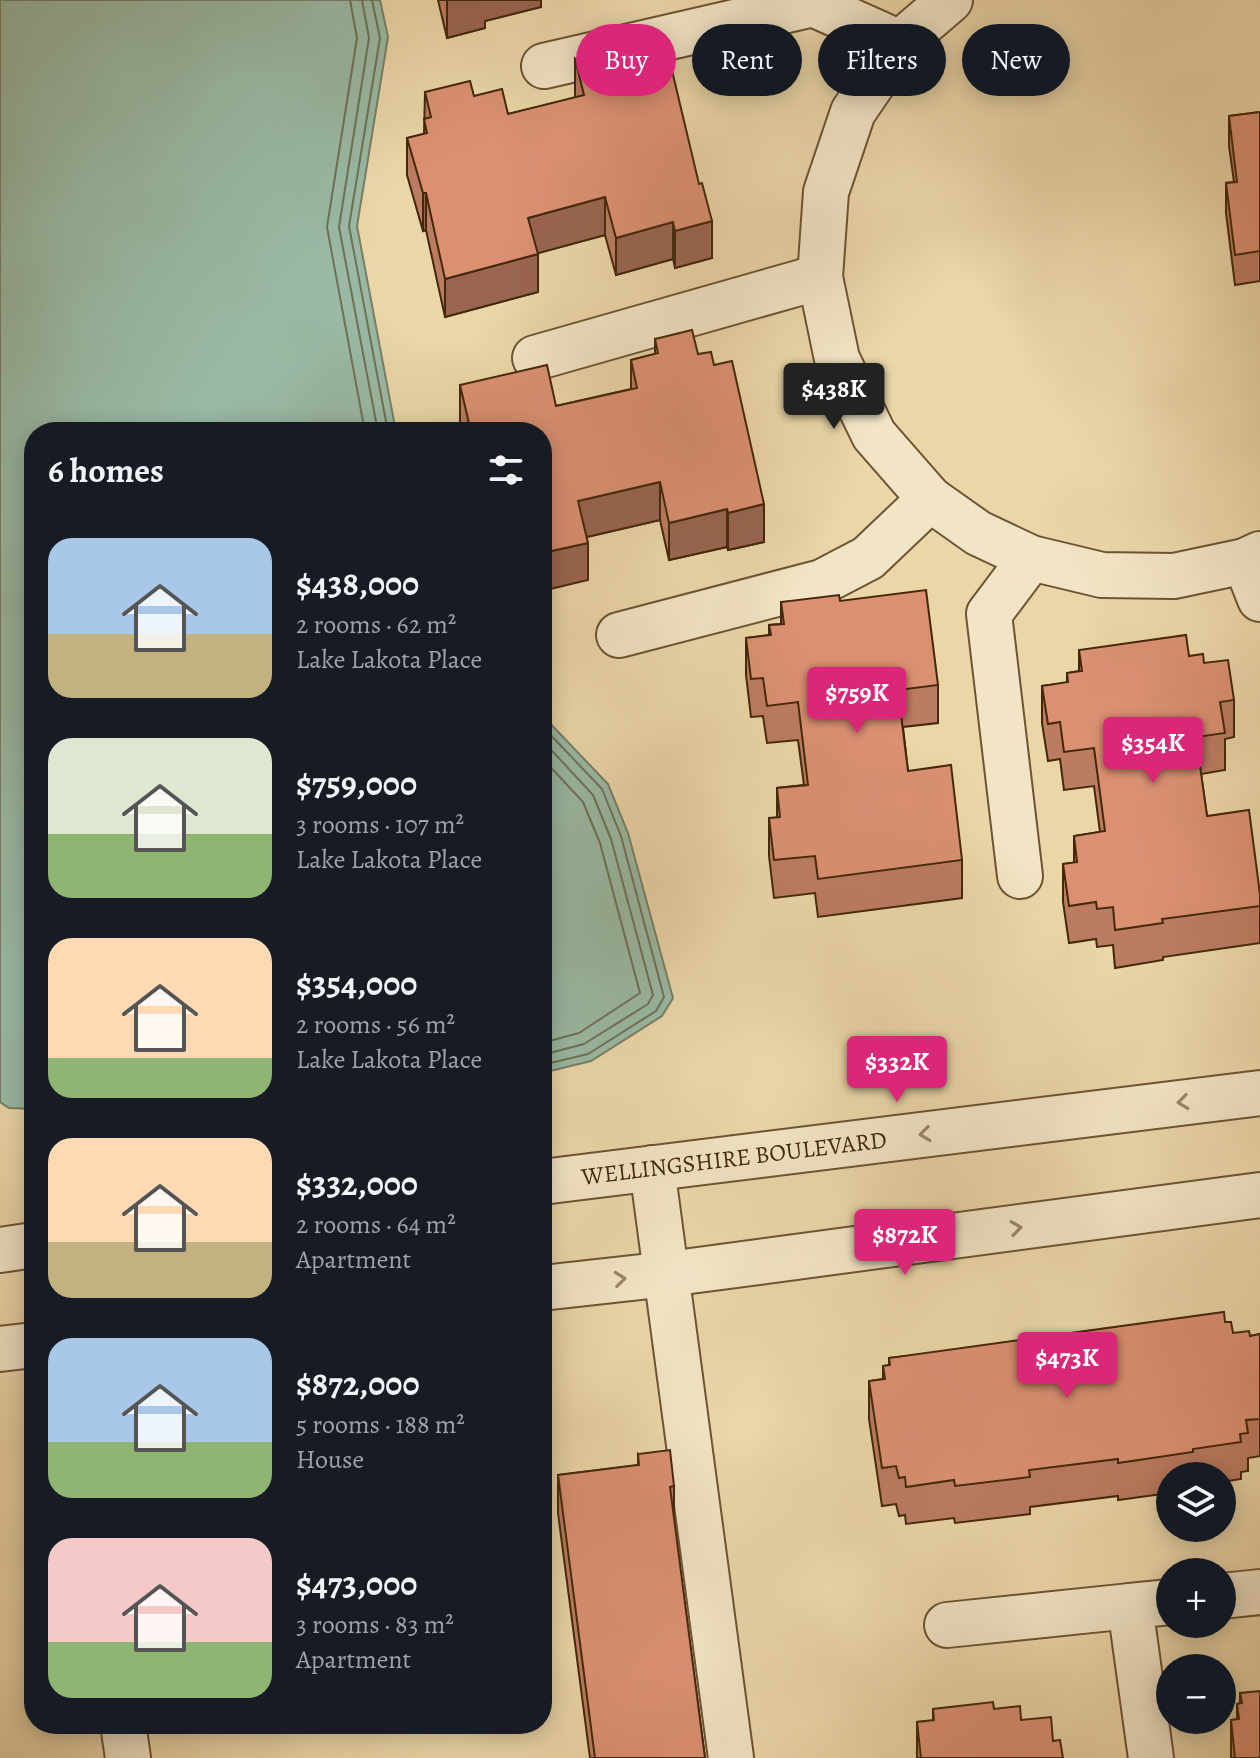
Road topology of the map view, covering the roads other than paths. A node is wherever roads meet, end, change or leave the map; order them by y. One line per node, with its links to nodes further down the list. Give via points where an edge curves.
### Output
1 (870, 0): 4 (street)
2 (950, 0): 5 (street)
3 (858, 24): 6 (street, via 813,4)
4 (887, 24)
5 (922, 24)
6 (544, 66)
7 (864, 96): 8 (street, via 853,112 826,192)
8 (820, 277): 9 (street); 10 (street, via 837,359 874,435)
9 (535, 358)
10 (930, 499): 11 (street, via 978,533); 13 (street, via 868,558 822,582)
11 (1031, 558): 12 (street, via 1102,575); 14 (street, via 989,614)
12 (1255, 571)
13 (619, 635)
14 (1020, 876)
15 (1260, 1093): 16 (street, WELLINGSHIRE BOULEVARD, one-way to 16)
16 (652, 1168): 17 (street, WELLINGSHIRE BOULEVARD); 21 (street)
17 (552, 1181)
18 (1260, 1195): 21 (street, one-way to 18)
19 (24, 1246): 20 (street)
20 (0, 1250)
21 (668, 1274): 22 (street, one-way to 21); 31 (street)
22 (552, 1287)
23 (24, 1346): 24 (street)
24 (0, 1349)
25 (1260, 1592): 26 (street)
26 (1236, 1595)
27 (1150, 1604): 28 (street); 32 (street)
28 (947, 1625)
29 (124, 1734): 30 (street)
30 (128, 1758)
31 (731, 1758)
32 (1151, 1758)

